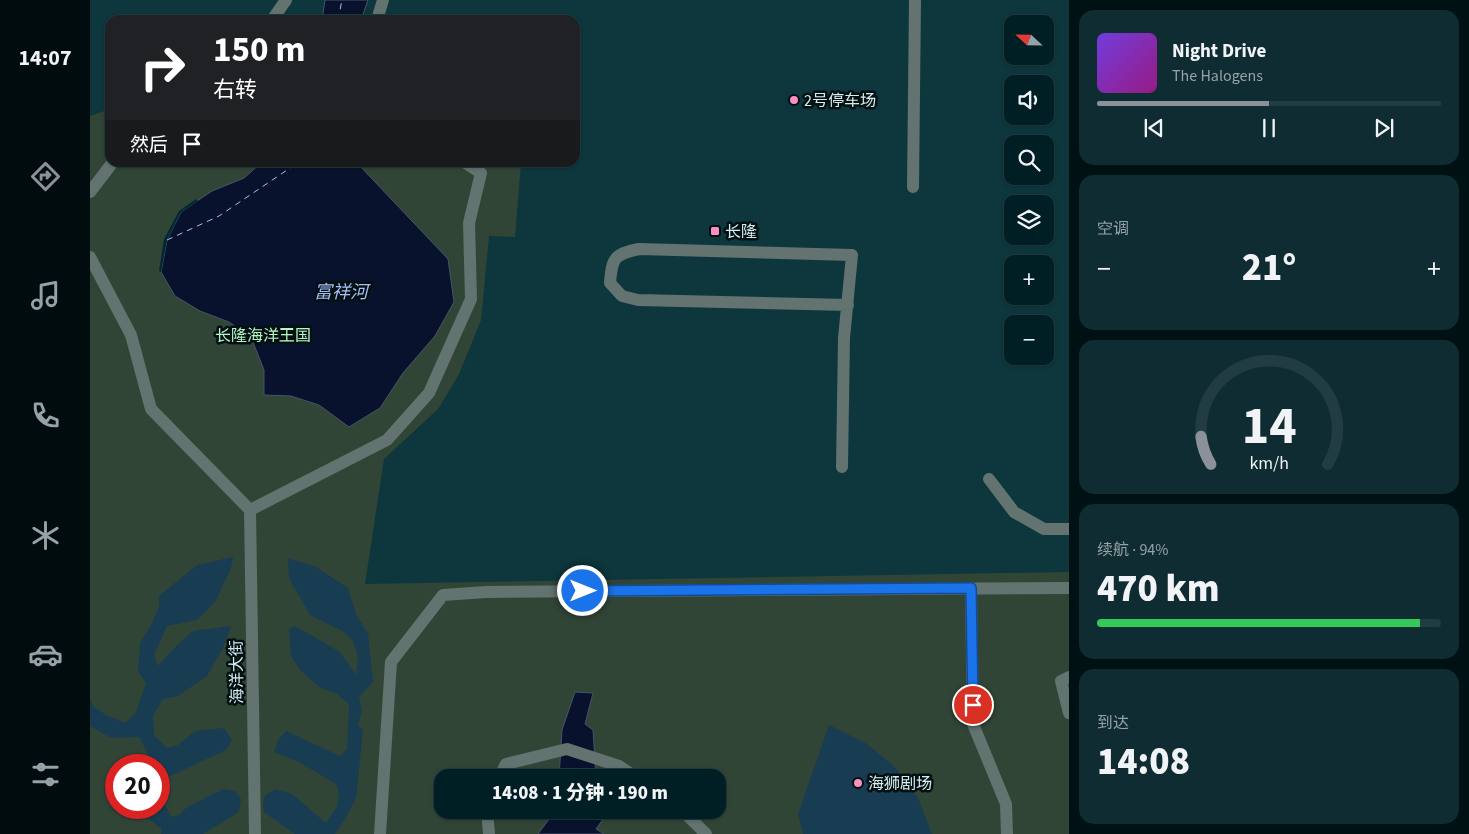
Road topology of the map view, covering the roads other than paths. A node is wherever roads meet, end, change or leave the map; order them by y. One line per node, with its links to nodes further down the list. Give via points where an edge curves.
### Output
1 (286, 0): 4 (street)
2 (383, 0): 5 (street)
3 (915, 0): 8 (street)
4 (276, 15)
5 (379, 15)
6 (109, 167): 9 (street)
7 (472, 167): 14 (street, via 481,173 469,223 471,299 430,393 387,440)
8 (913, 187)
9 (90, 192)
10 (90, 257): 14 (street, via 130,336 151,409)
11 (848, 305): 11 (street, via 638,300 622,296 610,283 612,265 622,253 639,249 852,255); 12 (street, via 844,338)
12 (842, 467)
13 (989, 479): 15 (street, via 1014,512 1044,529)
14 (250, 510): 24 (street, 海洋大街)
15 (1069, 529)
16 (971, 588): 17 (street); 25 (street, via 443,595 391,662); 28 (street, via 973,724 1006,804)
17 (1069, 588)
18 (1069, 677): 19 (street, via 1061,681)
19 (1069, 713)
20 (503, 769): 21 (street, via 506,764 567,749)
21 (624, 769)
22 (488, 819): 26 (street)
23 (691, 819): 27 (street)
24 (255, 834)
25 (380, 834)
26 (489, 834)
27 (706, 834)
28 (1007, 834)

